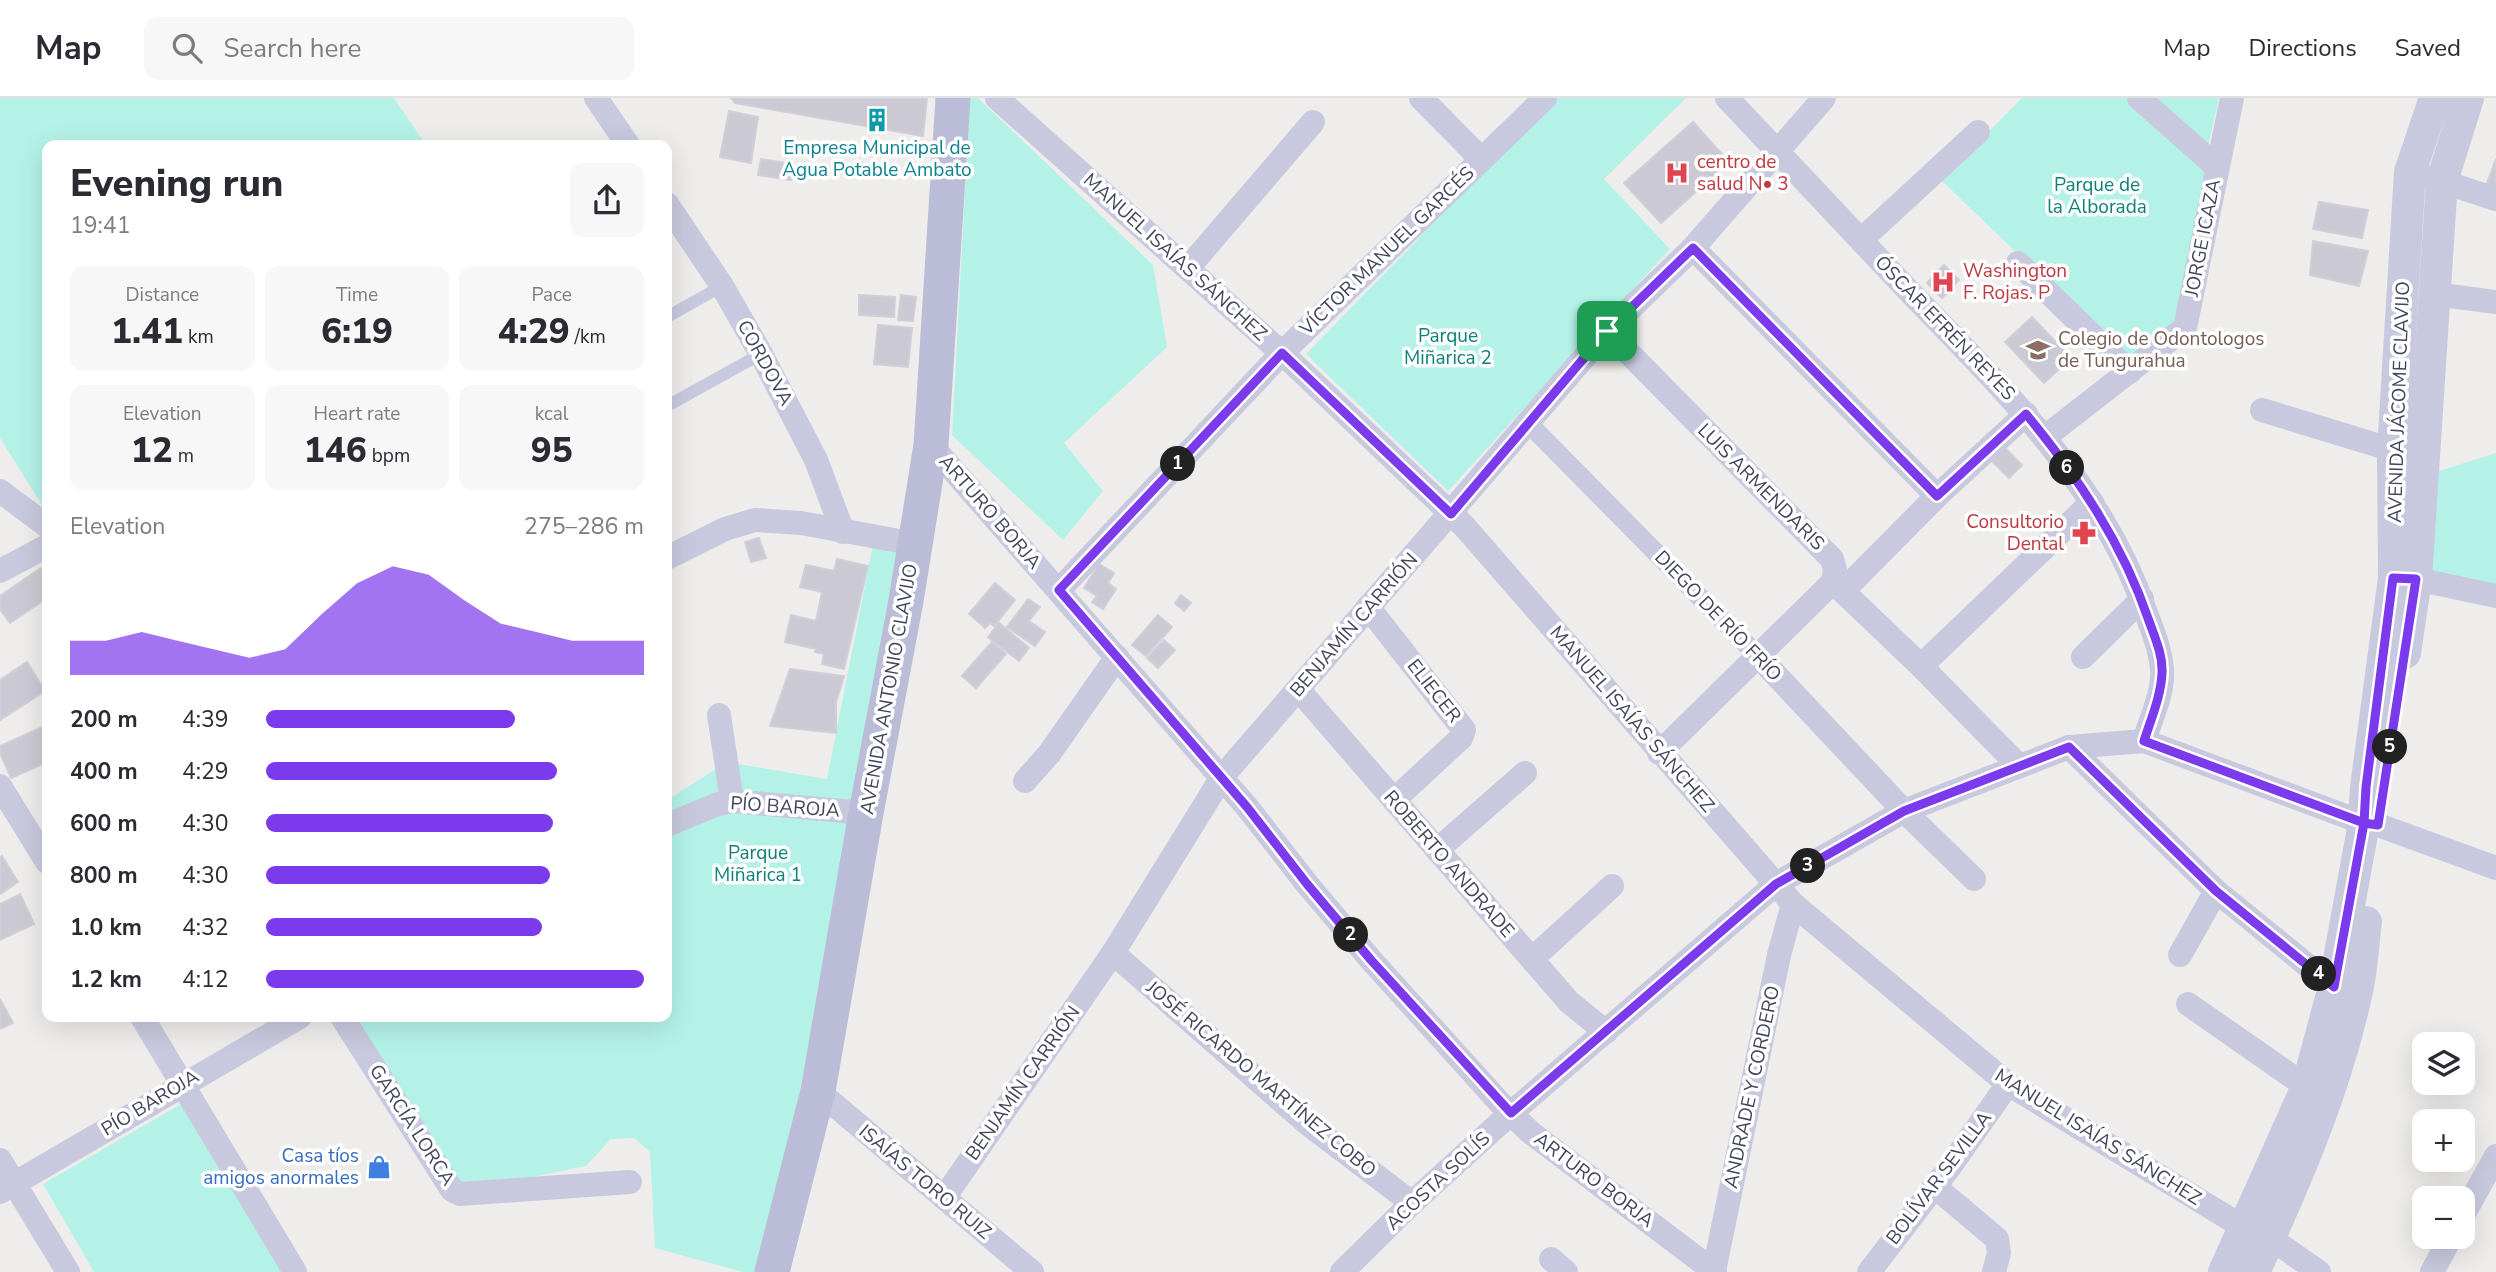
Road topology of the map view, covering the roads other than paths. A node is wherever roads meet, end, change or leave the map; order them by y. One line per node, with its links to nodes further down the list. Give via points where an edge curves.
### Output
1 (596, 98): 14 (street)
2 (953, 98): 39 (main road, AVENIDA ANTONIO CLAVIJO)
3 (997, 98): 25 (street, MANUEL ISAÍAS SÁNCHEZ)
4 (1421, 98): 16 (street)
5 (1545, 98): 16 (street, VÍCTOR MANUEL GARCÉS)
6 (1727, 98): 15 (street, ÓSCAR EFRÉN REYES)
7 (1824, 98): 15 (street, BENJAMÍN CARRIÓN)
8 (2139, 98): 17 (street)
9 (2232, 98): 17 (street, JORGE ICAZA)
10 (2435, 98): 18 (street, AVENIDA JÁCOME CLAVIJO)
11 (2468, 98): 19 (street, AVENIDA JÁCOME CLAVIJO)
12 (1313, 122): 25 (street)
13 (1978, 132): 22 (street)
14 (625, 140)
15 (1776, 153): 22 (street, ÓSCAR EFRÉN REYES); 23 (street, BENJAMÍN CARRIÓN)
16 (1481, 159): 31 (street, VÍCTOR MANUEL GARCÉS)
17 (2217, 167): 33 (street, JORGE ICAZA, via 2185,328)
18 (2410, 172): 19 (street); 40 (street, AVENIDA JÁCOME CLAVIJO)
19 (2442, 181): 20 (street); 27 (street, AVENIDA JÁCOME CLAVIJO)
20 (2496, 199)
21 (672, 211): 26 (street, CORDOVA)
22 (1861, 240): 36 (street, ÓSCAR EFRÉN REYES)
23 (1693, 248): 30 (street, BENJAMÍN CARRIÓN); 42 (street)
24 (2018, 263): 33 (street)
25 (1188, 268): 31 (street, MANUEL ISAÍAS SÁNCHEZ)
26 (722, 286): 29 (lane); 32 (street, CORDOVA)
27 (2434, 294): 28 (street); 51 (street, AVENIDA JÁCOME CLAVIJO)
28 (2496, 302)
29 (672, 314)
30 (1607, 331): 37 (street, BENJAMÍN CARRIÓN); 52 (street, LUIS ARMENDARIS, via 1832,559)
31 (1282, 353): 44 (street, MANUEL ISAÍAS SÁNCHEZ); 53 (street, VÍCTOR MANUEL GARCÉS)
32 (761, 354): 34 (lane); 46 (street, CORDOVA, via 816,460)
33 (2130, 372): 38 (street, JORGE ICAZA)
34 (672, 403)
35 (2262, 410): 40 (street)
36 (2026, 414): 38 (street, ÓSCAR EFRÉN REYES); 42 (street)
37 (1528, 423): 44 (street, BENJAMÍN CARRIÓN); 57 (street, DIEGO DE RÍO FRÍO)
38 (2045, 438): 43 (street, ÓSCAR EFRÉN REYES)
39 (931, 446): 47 (main road, AVENIDA ANTONIO CLAVIJO); 53 (street, ARTURO BORJA)
40 (2393, 450): 51 (street, AVENIDA JÁCOME CLAVIJO)
41 (0, 491): 45 (street)
42 (1937, 496): 52 (street)
43 (2092, 502): 55 (street, ÓSCAR EFRÉN REYES); 60 (street)
44 (1451, 514): 56 (street, BENJAMÍN CARRIÓN); 65 (street, MANUEL ISAÍAS SÁNCHEZ)
45 (42, 522)
46 (843, 532): 47 (street); 49 (street, via 755,520 725,529)
47 (916, 544): 74 (main road, AVENIDA ANTONIO CLAVIJO)
48 (42, 549): 50 (street)
49 (672, 556)
50 (0, 571)
51 (2405, 578): 54 (street); 76 (street, AVENIDA JÁCOME CLAVIJO, via 2366,787)
52 (1838, 587): 57 (street); 60 (street, LUIS ARMENDARIS)
53 (1059, 590): 58 (street, ARTURO BORJA)
54 (2496, 596)
55 (2142, 599): 59 (street); 63 (street, ÓSCAR EFRÉN REYES, via 2162,672)
56 (1368, 607): 61 (street, BENJAMÍN CARRIÓN); 71 (street, ELIECER, via 1464,730 1461,738)
57 (1758, 656): 65 (street); 73 (street, DIEGO DE RÍO FRÍO)
58 (1116, 657): 68 (street, ARTURO BORJA); 69 (street)
59 (2083, 657)
60 (1921, 666): 66 (street, LUIS ARMENDARIS)
61 (1298, 689): 68 (street, BENJAMÍN CARRIÓN); 71 (street, ROBERTO ANDRADE)
62 (719, 715): 72 (street)
63 (2144, 741): 64 (street, ACOSTA SOLÍS); 76 (street, ACOSTA SOLÍS)
64 (2069, 747): 66 (street, ACOSTA SOLÍS); 83 (street)
65 (1659, 753): 81 (street, MANUEL ISAÍAS SÁNCHEZ)
66 (2019, 766): 73 (street, ACOSTA SOLÍS)
67 (1525, 773): 77 (street)
68 (1222, 778): 85 (street, BENJAMÍN CARRIÓN); 98 (street, ARTURO BORJA, via 1371,960)
69 (1025, 781)
70 (0, 786): 78 (street)
71 (1394, 800): 77 (street, ROBERTO ANDRADE)
72 (732, 801): 74 (street, PÍO BAROJA); 75 (street, PÍO BAROJA)
73 (1904, 811): 80 (street, DIEGO DE RÍO FRÍO); 81 (street, ACOSTA SOLÍS)
74 (866, 813): 97 (main road, AVENIDA ANTONIO CLAVIJO)
75 (672, 823)
76 (2371, 824): 79 (street, ACOSTA SOLÍS); 88 (street, AVENIDA JÁCOME CLAVIJO); 107 (street, AVENIDA JÁCOME CLAVIJO, via 2358,988 2344,1047 2327,1102)
77 (1437, 850): 87 (street, ROBERTO ANDRADE)
78 (42, 854)
79 (2496, 868)
80 (1974, 879)
81 (1776, 884): 84 (street, MANUEL ISAÍAS SÁNCHEZ); 93 (street, ACOSTA SOLÍS)
82 (1612, 886): 87 (street)
83 (2216, 891): 86 (street); 88 (street)
84 (1793, 904): 95 (street, MANUEL ISAÍAS SÁNCHEZ); 114 (street, ANDRADE Y CORDERO)
85 (1112, 953): 105 (street, BENJAMÍN CARRIÓN); 106 (street, JOSÉ RICARDO MARTÍNEZ COBO, via 1308,1124)
86 (2180, 955)
87 (1532, 959): 93 (street, ROBERTO ANDRADE, via 1569,1002)
88 (2334, 987): 96 (street, AVENIDA JÁCOME CLAVIJO)
89 (2188, 1004): 96 (street)
90 (145, 1022): 94 (street)
91 (291, 1022): 94 (street, PÍO BAROJA)
92 (345, 1022): 101 (street, GARCÍA LORCA, via 452,1190 460,1194)
93 (1606, 1032): 98 (street, ACOSTA SOLÍS)
94 (183, 1083): 103 (street, PÍO BAROJA); 110 (street)
95 (2008, 1084): 102 (street, BOLÍVAR SEVILLA); 107 (street, MANUEL ISAÍAS SÁNCHEZ)
96 (2307, 1087): 107 (street, AVENIDA JÁCOME CLAVIJO)
97 (818, 1091): 105 (street, ISAÍAS TORO RUIZ); 111 (main road, AVENIDA ANTONIO CLAVIJO)
98 (1511, 1113): 106 (street, ACOSTA SOLÍS); 114 (street, ARTURO BORJA)
99 (2496, 1156): 104 (street)
100 (0, 1160): 103 (street)
101 (630, 1182)
102 (1934, 1186): 115 (street, BOLÍVAR SEVILLA); 116 (street, via 1997,1239 2000,1253)
103 (7, 1188): 109 (street)
104 (2475, 1194)
105 (944, 1198): 112 (street, ISAÍAS TORO RUIZ)
106 (1412, 1203): 113 (street, ACOSTA SOLÍS)
107 (2256, 1232): 117 (street, AVENIDA JÁCOME CLAVIJO); 118 (street, AVENIDA JÁCOME CLAVIJO); 119 (street, MANUEL ISAÍAS SÁNCHEZ)
108 (2444, 1249): 120 (street)
109 (68, 1272)
110 (295, 1272)
111 (772, 1272)
112 (1032, 1272)
113 (1342, 1272)
114 (1715, 1272)
115 (1869, 1272)
116 (1994, 1272)
117 (2224, 1272)
118 (2254, 1272)
119 (2319, 1272)
120 (2432, 1272)

